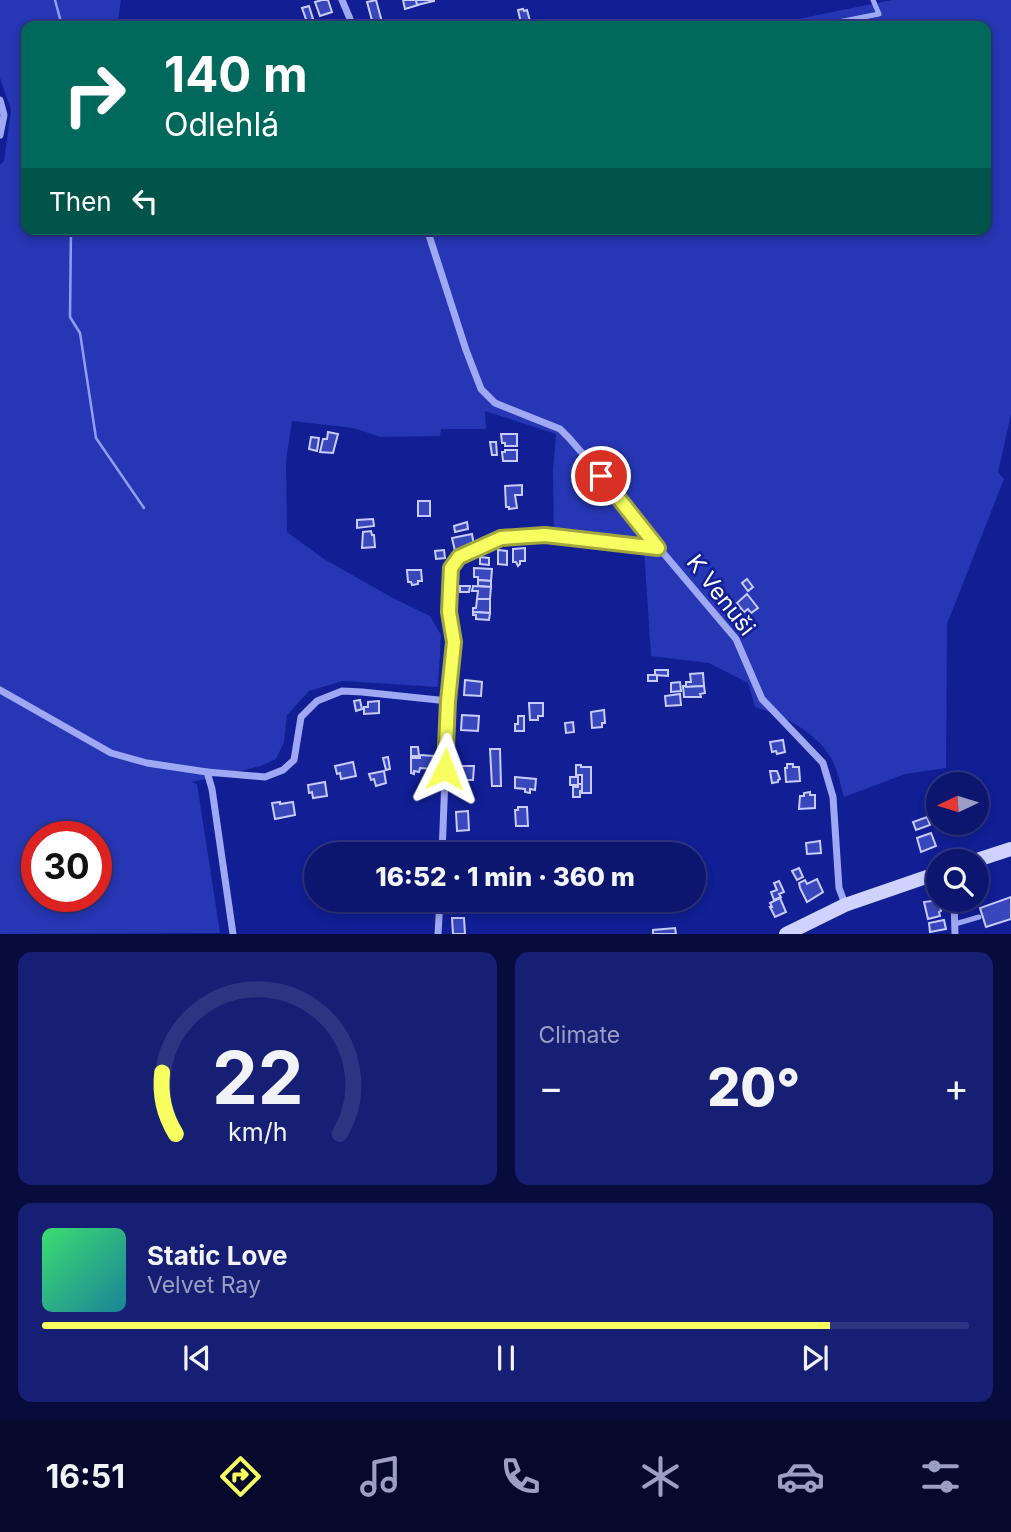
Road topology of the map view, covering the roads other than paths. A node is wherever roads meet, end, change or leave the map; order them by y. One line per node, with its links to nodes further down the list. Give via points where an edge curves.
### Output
1 (342, 0): 3 (street)
2 (873, 0): 4 (lane, via 879,14)
3 (351, 21)
4 (843, 21)
5 (0, 100): 6 (street, via 4,115)
6 (0, 135)
7 (429, 235): 8 (street, K Venuši, via 481,389 495,402 560,429)
8 (658, 548): 10 (street, via 545,535 501,538 459,557 450,579 454,642); 16 (street, K Venuši, via 736,639 762,699 823,763 833,797 839,888)
9 (0, 690): 11 (street, via 111,753 147,764)
10 (448, 701): 11 (street, via 342,691 317,701 301,717 294,760 283,770 265,777); 12 (street)
11 (207, 772): 21 (street)
12 (442, 842)
13 (1011, 849): 14 (main road)
14 (989, 856)
15 (926, 877): 16 (main road)
16 (845, 905): 23 (main road)
17 (439, 912): 22 (street)
18 (954, 912): 20 (street)
19 (979, 916): 20 (lane)
20 (955, 924): 24 (street)
21 (233, 933)
22 (438, 933)
23 (786, 933)
24 (955, 933)

